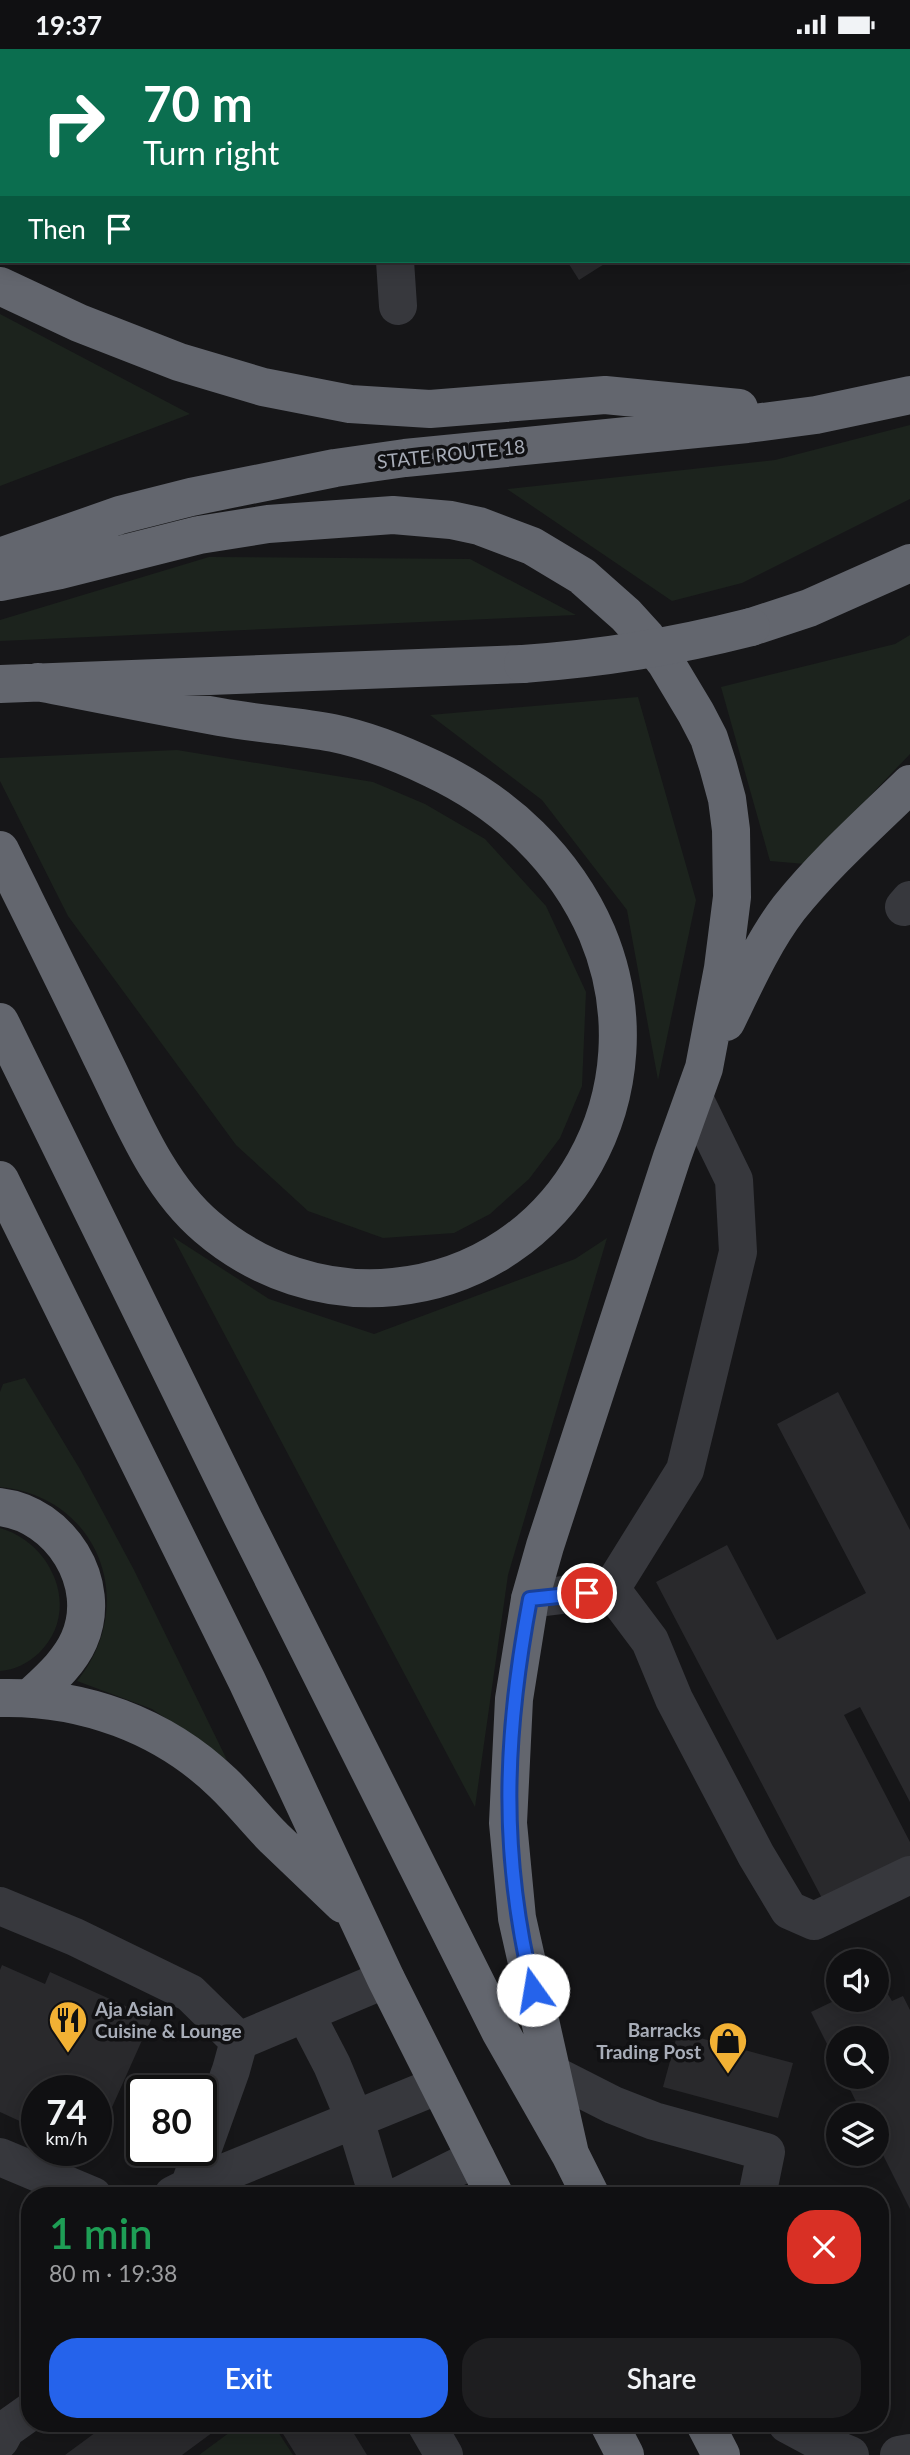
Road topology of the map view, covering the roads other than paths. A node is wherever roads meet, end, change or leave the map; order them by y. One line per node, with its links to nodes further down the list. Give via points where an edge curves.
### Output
1 (395, 263): 3 (street)
2 (0, 286): 5 (highway, via 179,362 262,387 350,404 430,409 606,395)
3 (398, 306)
4 (910, 395): 5 (highway, STATE ROUTE 18)
5 (816, 415): 6 (highway, STATE ROUTE 18, via 335,468 120,515)
6 (0, 557)
7 (910, 563): 9 (highway, bridge, via 809,608 751,627 595,659)
8 (0, 582): 14 (highway, via 199,535 268,524 393,515 479,526 532,546 582,576 626,615 666,663 709,739 727,799 732,897 723,968)
9 (38, 682): 10 (highway); 12 (highway, via 335,734 433,769 522,828 548,853 584,907 598,935 614,995 617,1061 592,1151 558,1204 534,1227 488,1259 435,1281 378,1289 337,1287 300,1279 247,1255 206,1226 168,1184)
10 (0, 684)
11 (910, 784): 14 (highway, via 789,909 759,957)
12 (0, 850)
13 (0, 1022): 29 (highway, via 500,2031)
14 (699, 1083): 17 (street, via 734,1181 738,1252 685,1469); 18 (highway)
15 (0, 1180): 22 (highway)
16 (0, 1507): 19 (highway, via 35,1517 61,1538 85,1591 79,1641 61,1668)
17 (611, 1589): 18 (street); 20 (street, via 650,1641 674,1699 789,1910 814,1921)
18 (530, 1599): 26 (highway, via 514,1699 508,1823 517,1917)
19 (15, 1698): 22 (highway, via 107,1713 174,1745 222,1782)
20 (910, 1875)
21 (0, 1906): 25 (street, via 190,1993)
22 (360, 1920): 23 (highway)
23 (386, 1979): 24 (street); 27 (highway)
24 (305, 2013): 25 (street); 28 (street)
25 (239, 2041): 33 (street)
26 (552, 2074): 29 (highway); 39 (street, via 654,2121 766,2152)
27 (439, 2085): 28 (street); 31 (highway)
28 (355, 2120): 34 (street); 35 (street)
29 (570, 2154): 38 (highway)
30 (0, 2157): 32 (street)
31 (476, 2158): 36 (street); 37 (highway)
32 (72, 2187)
33 (181, 2187)
34 (191, 2187)
35 (375, 2187)
36 (417, 2187)
37 (490, 2187)
38 (586, 2187)
39 (759, 2187)
40 (21, 2418): 45 (street)
41 (431, 2432): 47 (street)
42 (613, 2432): 48 (highway)
43 (709, 2432): 49 (highway)
44 (802, 2432): 50 (street)
45 (0, 2440)
46 (910, 2453): 51 (street)
47 (444, 2455)
48 (625, 2455)
49 (721, 2455)
50 (850, 2455)
51 (899, 2455)

